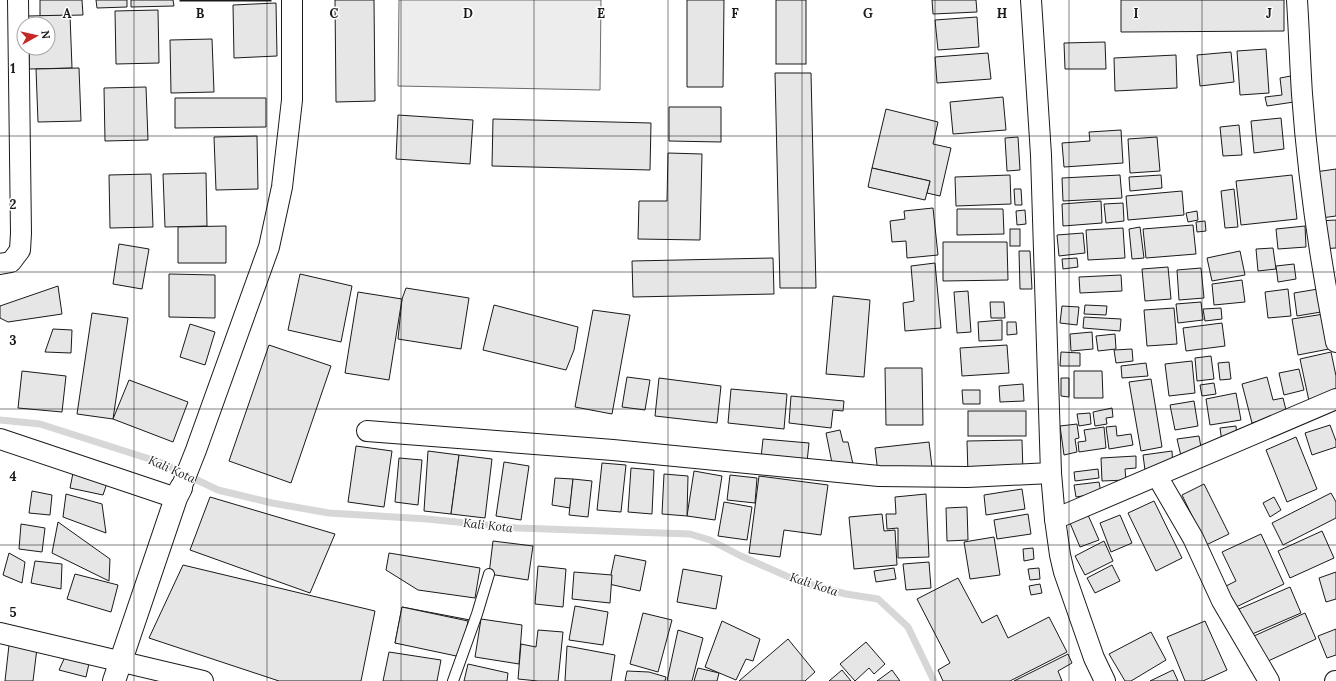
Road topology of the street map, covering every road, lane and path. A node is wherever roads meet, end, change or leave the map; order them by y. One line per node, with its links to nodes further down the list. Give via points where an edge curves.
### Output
1 (18, 0): 5 (street, via 22,233 20,250 11,262)
2 (292, 0): 12 (street, via 292,100 280,194 268,247 196,450)
3 (1031, 0): 10 (street, via 1041,155)
4 (1297, 0): 6 (street, via 1302,96 1311,184 1324,281)
5 (0, 264)
6 (1336, 342)
7 (1336, 399): 11 (street)
8 (367, 431): 10 (street, via 613,450 879,476 967,477)
9 (0, 439): 12 (street)
10 (1051, 473): 13 (street)
11 (1157, 476): 13 (street); 20 (street, via 1193,538 1222,601)
12 (178, 493): 16 (street)
13 (1055, 519): 19 (street, via 1064,572 1094,658)
14 (489, 574): 18 (lane)
15 (0, 633): 16 (street)
16 (117, 671): 17 (street)
17 (203, 681)
18 (453, 681)
19 (1105, 681)
20 (1269, 681)

